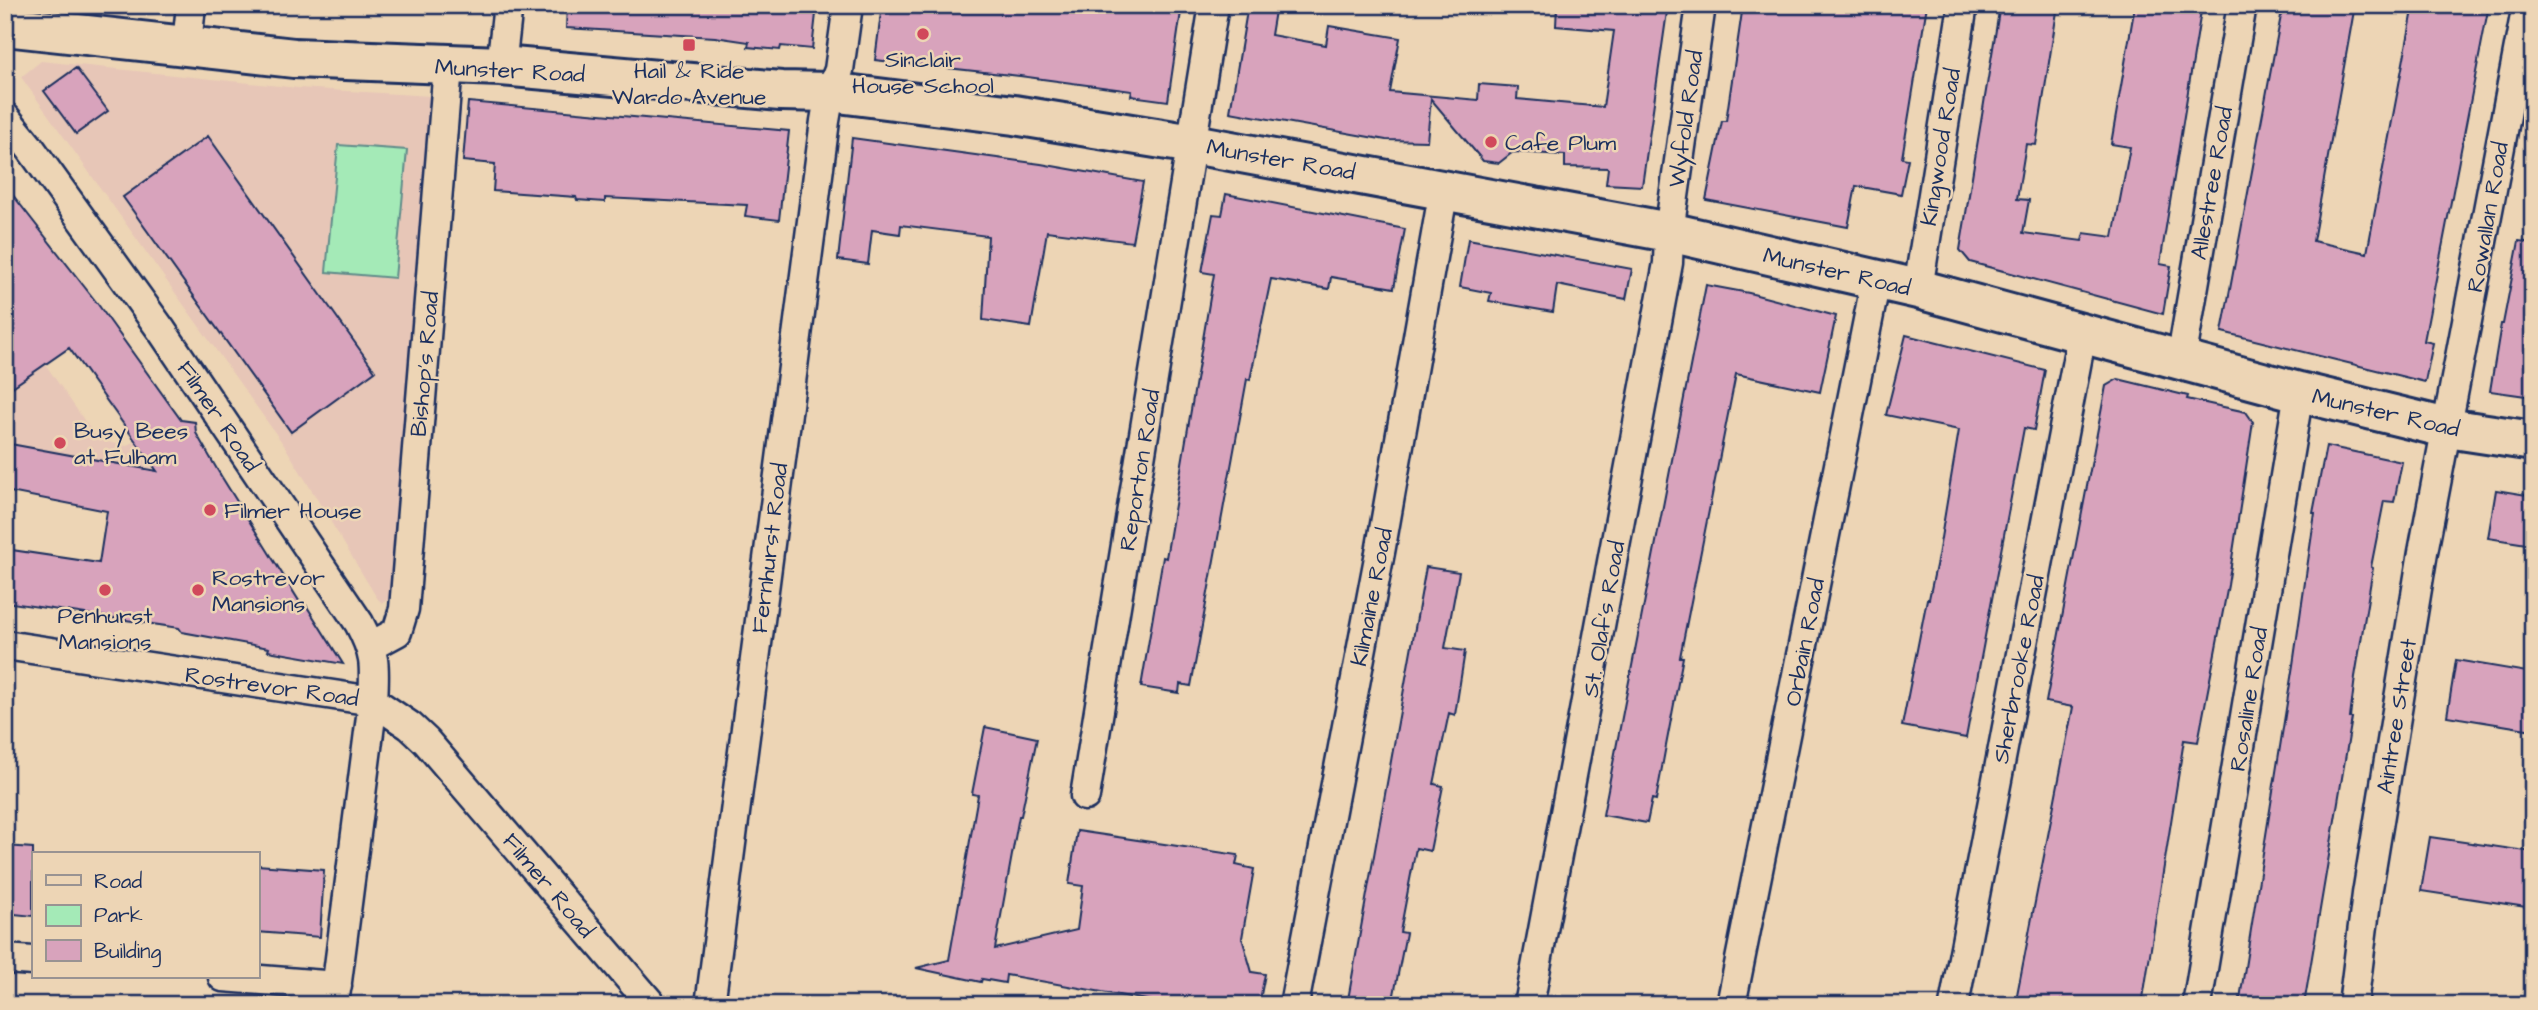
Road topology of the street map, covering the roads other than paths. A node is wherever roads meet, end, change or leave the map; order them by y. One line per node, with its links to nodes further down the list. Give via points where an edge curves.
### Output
1 (191, 5): 10 (street)
2 (508, 5): 12 (street)
3 (848, 5): 13 (street, Fernhurst Road, via 839,69)
4 (1214, 5): 15 (street, Reporton Road)
5 (1701, 5): 17 (street, Wyfold Road)
6 (1963, 5): 19 (street, Kingwood Road)
7 (2242, 5): 21 (street, Allestree Road)
8 (2526, 5): 23 (street, Rowallan Road)
9 (5, 26): 10 (street, Munster Road)
10 (187, 46): 11 (street, Munster Road, via 294,58)
11 (448, 66): 12 (street, Munster Road); 26 (street, Bishop's Road, via 404,609 397,632)
12 (501, 66): 13 (street, Munster Road)
13 (830, 92): 15 (street, Munster Road); 34 (street, Fernhurst Road)
14 (5, 117): 26 (street, Filmer Road, via 162,331)
15 (1193, 144): 16 (street, Munster Road); 28 (street, Reporton Road)
16 (1444, 189): 17 (street, Munster Road); 35 (street, Kilmaine Road)
17 (1669, 232): 18 (street, Munster Road); 36 (street, St. Olaf's Road, via 1668,263)
18 (1876, 280): 19 (street, Munster Road); 37 (street, Orbain Road)
19 (1918, 289): 20 (street, Munster Road)
20 (2082, 334): 21 (street, Munster Road); 38 (street, Sherbrooke Road)
21 (2181, 361): 22 (street, Munster Road)
22 (2299, 392): 23 (street, Munster Road); 39 (street, Rosaline Road)
23 (2446, 428): 24 (street, Munster Road); 40 (street, Aintree Street, via 2367,894)
24 (2533, 441)
25 (5, 645): 27 (street, Rostrevor Road)
26 (371, 646): 27 (street, Filmer Road)
27 (373, 701): 32 (street); 33 (street, Filmer Road, via 426,741)
28 (1085, 796)
29 (5, 959): 30 (street)
30 (32, 961)
31 (229, 978): 32 (street)
32 (335, 995)
33 (652, 1005)
34 (710, 1005)
35 (1294, 1005)
36 (1529, 1005)
37 (1731, 1005)
38 (1954, 1005)
39 (2197, 1005)
40 (2353, 1005)

